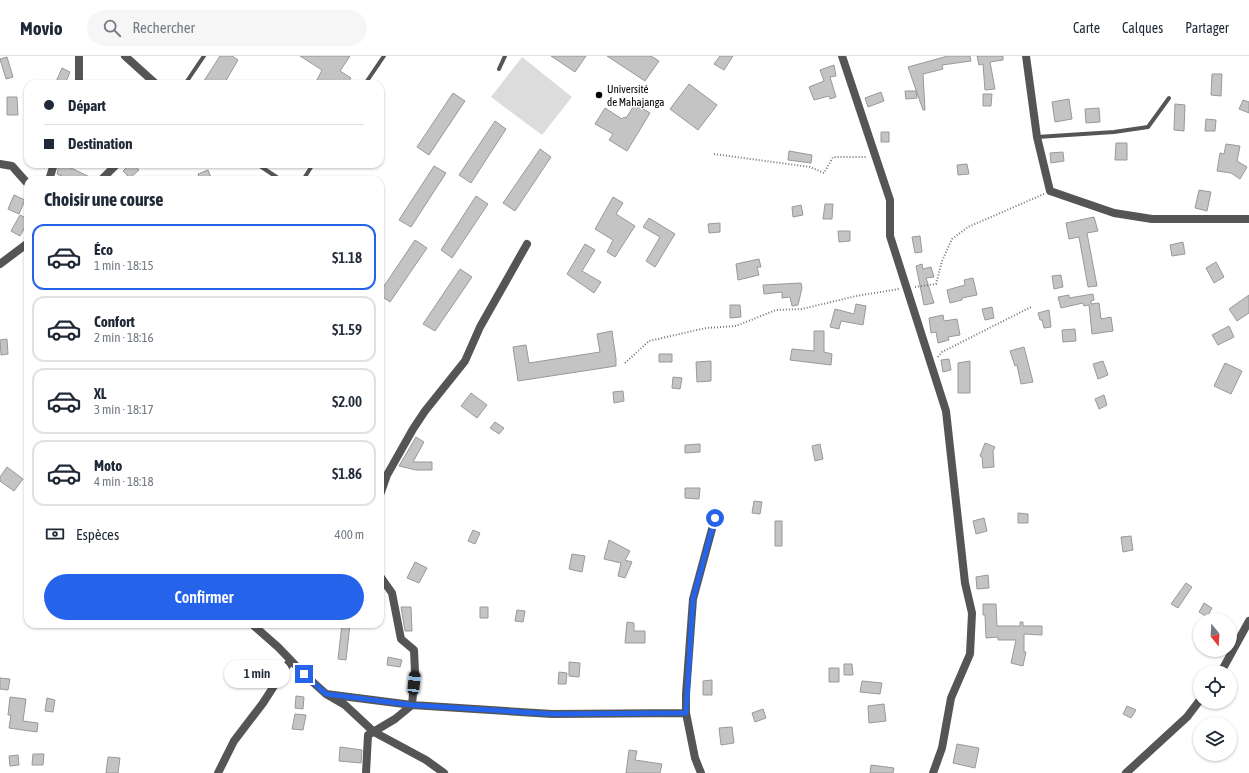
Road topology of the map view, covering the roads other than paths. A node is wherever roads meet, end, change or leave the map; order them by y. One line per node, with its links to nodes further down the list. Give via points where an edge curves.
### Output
1 (79, 56): 9 (street)
2 (125, 56): 10 (street)
3 (204, 56): 11 (lane)
4 (384, 56): 12 (lane)
5 (505, 56): 8 (lane)
6 (842, 56): 41 (street, via 890,200 890,236 946,411 965,583 972,613 970,654 951,698 942,748)
7 (1026, 56): 14 (street)
8 (499, 69)
9 (79, 80)
10 (152, 80)
11 (188, 80)
12 (369, 80)
13 (1169, 98): 14 (lane, via 1148,127)
14 (1037, 137): 21 (street, via 1050,191 1114,213 1152,219)
15 (0, 164): 20 (street, via 12,166)
16 (113, 168): 18 (street)
17 (263, 168): 19 (lane)
18 (105, 176)
19 (275, 176)
20 (24, 180)
21 (1249, 219)
22 (527, 244): 25 (street, via 480,327 465,361 413,429)
23 (24, 246): 24 (street)
24 (0, 264)
25 (384, 484)
26 (715, 518): 35 (street, via 693,599)
27 (384, 582): 33 (street, via 392,593 401,638 414,650)
28 (1249, 621): 31 (street)
29 (257, 628): 30 (street)
30 (290, 661): 32 (street); 37 (street, via 234,741)
31 (1225, 665)
32 (326, 694): 33 (street); 36 (street, via 345,705)
33 (412, 705): 35 (street, via 552,714); 36 (street)
34 (1193, 709): 42 (street)
35 (686, 713): 40 (street, via 695,758)
36 (374, 732): 38 (street, via 368,735); 39 (street, via 426,760)
37 (218, 773)
38 (366, 773)
39 (444, 773)
40 (701, 773)
41 (933, 773)
42 (1126, 773)

